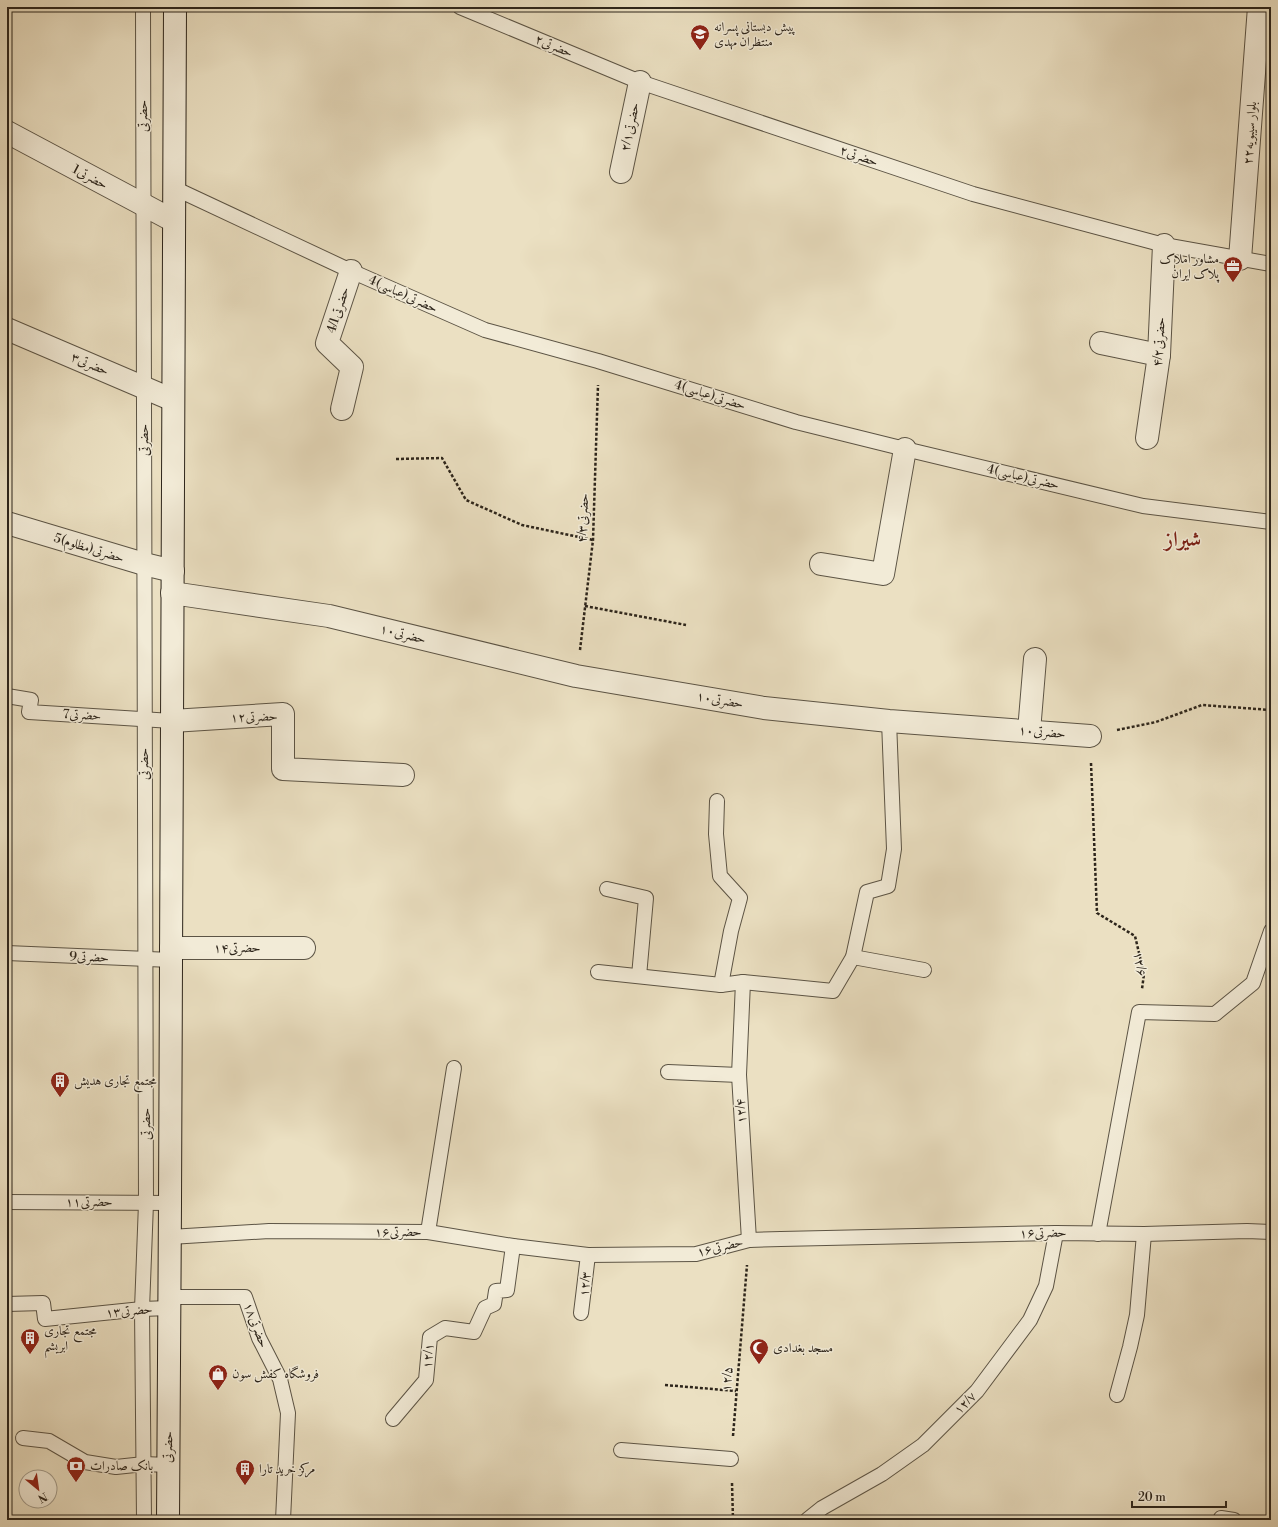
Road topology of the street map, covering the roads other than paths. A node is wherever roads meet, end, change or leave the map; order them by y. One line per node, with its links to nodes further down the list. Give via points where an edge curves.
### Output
1 (143, 7): 9 (lane, حضرتی)
2 (175, 7): 8 (street, حضرتی)
3 (460, 7): 5 (lane, حضرتی۲)
4 (1259, 7): 12 (street, بلوار سیبویه۲۲)
5 (640, 82): 7 (street, حضرتی۲/۱); 11 (lane, حضرتی۲, via 973,194)
6 (7, 132): 9 (street, 1حضرتی)
7 (621, 172)
8 (174, 188): 10 (street, حضرتی); 14 (lane, 4حضرتی(عباسی))
9 (143, 205): 10 (street, 1حضرتی); 18 (lane, حضرتی)
10 (174, 222): 19 (street, حضرتی)
11 (1164, 245): 12 (lane, حضرتی۲); 17 (street, حضرتی۴/۲)
12 (1240, 259): 13 (lane, حضرتی۲)
13 (1271, 264)
14 (351, 271): 20 (street, 4/1حضرتی, via 327,343 352,367); 22 (lane, 4حضرتی(عباسی), via 485,330 598,361 796,422)
15 (7, 329): 18 (street, حضرتی۳)
16 (1101, 342): 17 (street)
17 (1159, 355): 21 (street, حضرتی۴/۲)
18 (144, 387): 19 (street, حضرتی۳); 25 (lane, حضرتی)
19 (173, 400): 27 (street, حضرتی)
20 (342, 409)
21 (1147, 438)
22 (905, 449): 23 (lane, 4حضرتی(عباسی), via 1143,506); 26 (street, via 883,574)
23 (1271, 522)
24 (7, 523): 25 (street, 5حضرتی(مظلوم))
25 (144, 564): 27 (street, 5حضرتی(مظلوم)); 31 (lane, حضرتی)
26 (821, 564)
27 (172, 571): 28 (street, حضرتی)
28 (172, 593): 32 (street, حضرتی); 33 (street, حضرتی۱۰, via 329,616 576,676 764,708)
29 (1035, 659): 34 (street)
30 (7, 696): 31 (lane, 7حضرتی, via 31,700 29,712)
31 (144, 719): 32 (lane, 7حضرتی); 44 (lane, حضرتی)
32 (172, 720): 36 (street, حضرتی۱۲, via 283,714 283,769); 42 (street, حضرتی)
33 (889, 721): 34 (street, حضرتی۱۰); 43 (lane, via 894,849 888,886 867,892)
34 (1029, 731): 35 (street, حضرتی۱۰)
35 (1090, 736)
36 (403, 775)
37 (717, 801): 49 (lane, via 716,834 720,876 740,898)
38 (607, 889): 47 (lane, via 646,898)
39 (1271, 931): 59 (lane, via 1253,983 1215,1014 1139,1012)
40 (304, 948): 42 (street, حضرتی۱۴)
41 (7, 953): 44 (lane, 9حضرتی)
42 (171, 954): 44 (lane, 9حضرتی); 55 (street, حضرتی)
43 (853, 957): 45 (lane); 48 (lane, via 833,990)
44 (145, 959): 54 (lane, حضرتی)
45 (924, 970)
46 (598, 972): 47 (lane)
47 (639, 976): 49 (lane)
48 (743, 982): 49 (lane); 52 (lane, ۱۲/۴)
49 (721, 985)
50 (454, 1068): 56 (lane)
51 (668, 1072): 52 (lane)
52 (739, 1075): 62 (lane, ۱۲/۴)
53 (7, 1202): 54 (lane, حضرتی۱۱)
54 (146, 1203): 55 (lane, حضرتی۱۱); 67 (lane, حضرتی)
55 (170, 1203): 61 (street, حضرتی)
56 (428, 1232): 61 (lane, حضرتی۱۶, via 269,1231); 63 (lane, حضرتی۱۶)
57 (1056, 1232): 59 (lane, حضرتی۱۶); 62 (lane, حضرتی۱۶); 79 (lane, ۱۲/۷, via 1046,1286 1030,1320 977,1391 923,1445 882,1474 822,1508)
58 (1271, 1232): 60 (lane, حضرتی۱۶)
59 (1098, 1234): 60 (lane, حضرتی۱۶)
60 (1144, 1234): 69 (lane, via 1137,1315)
61 (170, 1237): 65 (street, حضرتی)
62 (749, 1240): 64 (lane, حضرتی۱۶, via 696,1254)
63 (513, 1246): 64 (lane, حضرتی۱۶); 70 (lane, ۱۲/۱, via 507,1290 496,1291 494,1304 485,1308 474,1332 445,1328 430,1337 426,1380)
64 (588, 1255): 68 (lane, ۱۲/۳)
65 (169, 1302): 67 (lane, حضرتی۱۳); 75 (street, حضرتی); 78 (lane, حضرتی۱۸, via 245,1297 259,1338 280,1379 288,1413)
66 (7, 1304): 67 (lane, حضرتی۱۳, via 43,1303 45,1319)
67 (142, 1309): 74 (lane, حضرتی)
68 (582, 1313)
69 (1117, 1395)
70 (393, 1419)
71 (23, 1438): 74 (lane, via 49,1441 85,1462 116,1467)
72 (621, 1450): 73 (lane)
73 (731, 1459)
74 (144, 1464): 75 (lane); 76 (lane, حضرتی)
75 (168, 1465): 77 (street, حضرتی)
76 (144, 1520)
77 (168, 1520)
78 (283, 1520)
79 (807, 1520)

